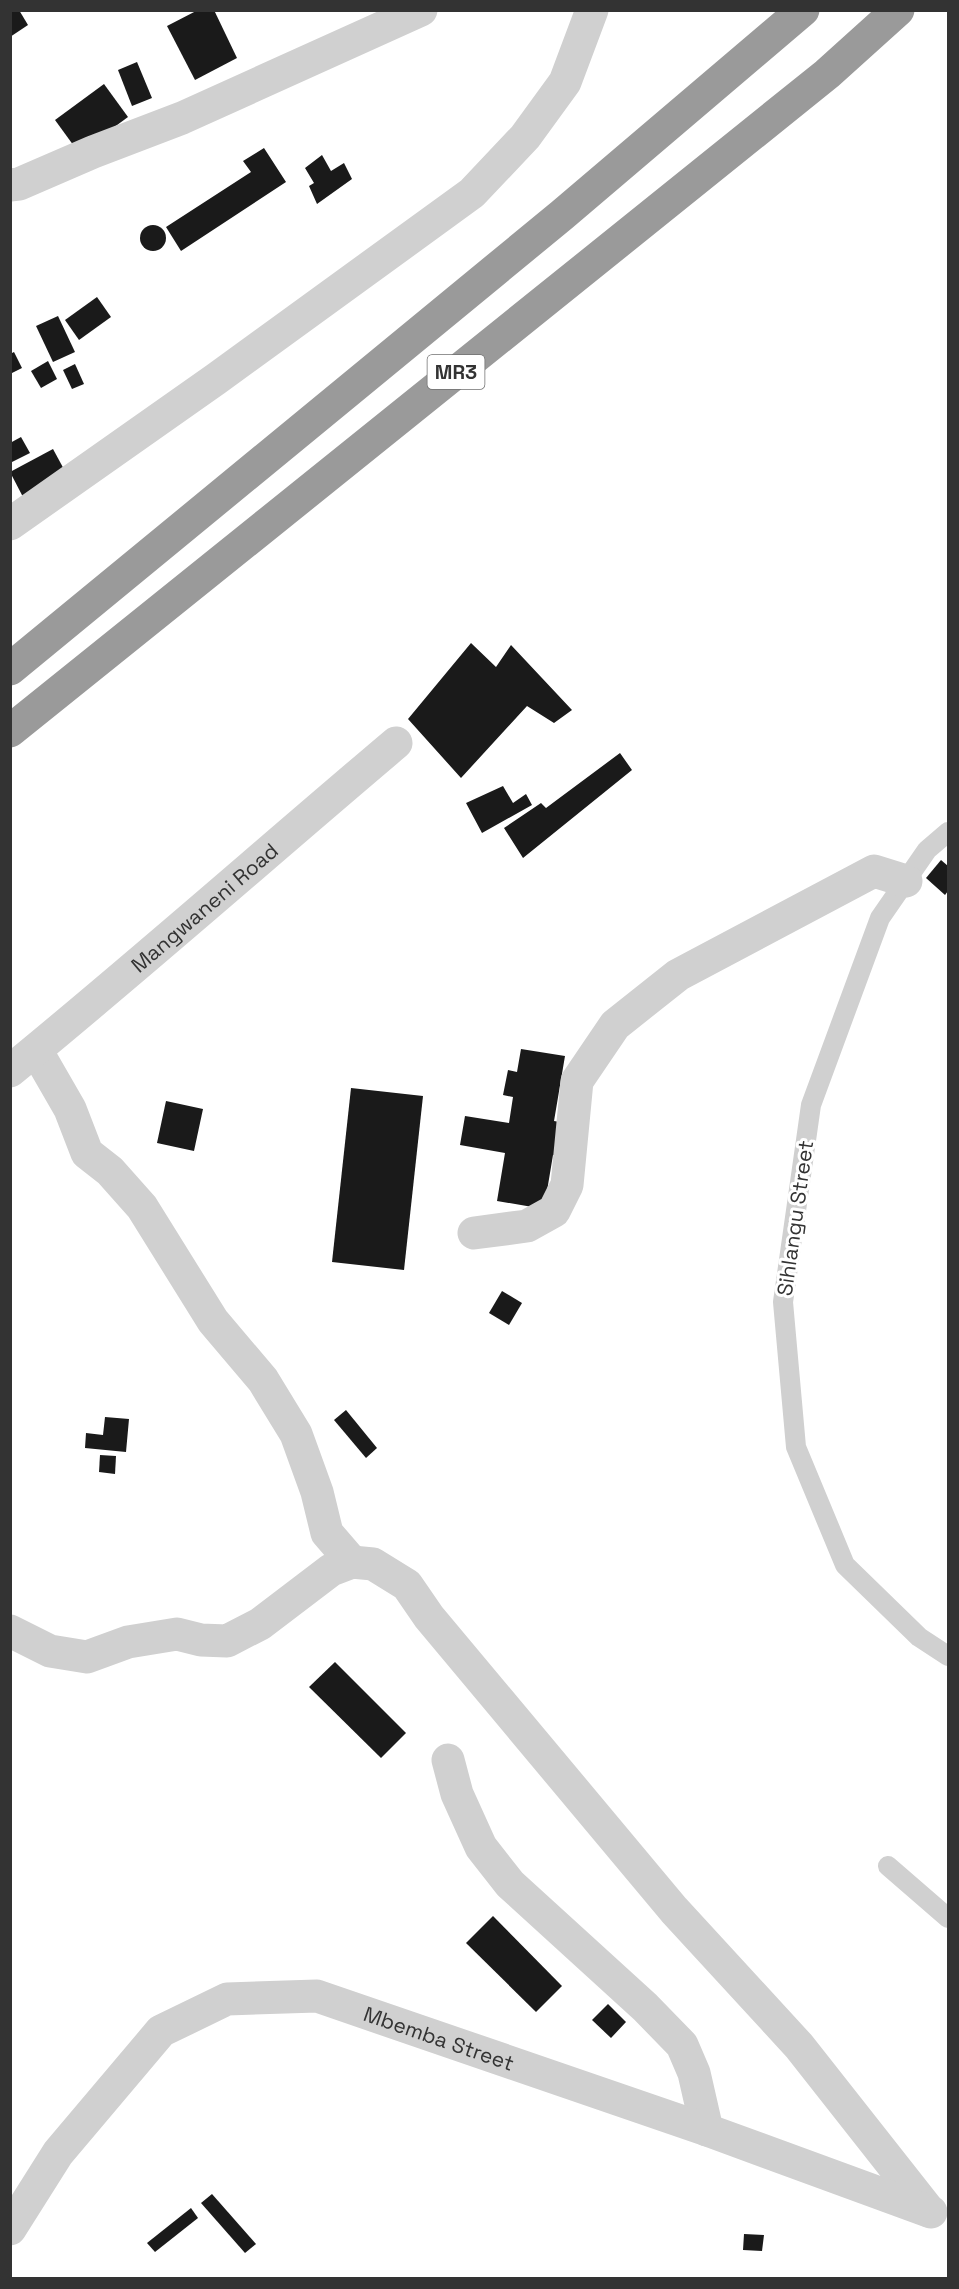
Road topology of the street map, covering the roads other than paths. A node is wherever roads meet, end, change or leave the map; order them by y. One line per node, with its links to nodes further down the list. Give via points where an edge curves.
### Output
1 (421, 10): 9 (street, via 182,118)
2 (592, 10): 10 (street, via 565,81 525,137 471,193)
3 (794, 10): 7 (highway)
4 (802, 10): 7 (highway, MR3)
5 (898, 10): 8 (highway, MR3)
6 (916, 10): 8 (highway)
7 (758, 47): 11 (highway, MR3, via 553,223)
8 (827, 74): 12 (highway, MR3)
9 (10, 185)
10 (10, 524)
11 (10, 669)
12 (10, 730)
13 (396, 743): 16 (street, Mangwaneni Road)
14 (948, 832): 15 (lane, Sihlangu Street, via 927,850)
15 (906, 880): 18 (street, via 874,871 678,975 615,1025 577,1081 567,1185 554,1211 527,1226); 21 (lane, Sihlangu Street, via 880,918 811,1105 783,1302 796,1447 845,1565 919,1637)
16 (36, 1050): 17 (street, Mangwaneni Road); 19 (street, via 69,1109 87,1153 110,1171 142,1207 213,1321 263,1380 296,1434 327,1533)
17 (10, 1071)
18 (474, 1233)
19 (352, 1562): 20 (street, via 331,1570 260,1624 227,1641 177,1634 128,1642 87,1658 50,1652); 26 (street, via 373,1564 407,1585 429,1617 674,1910 799,2046)
20 (10, 1631)
21 (948, 1656)
22 (448, 1760): 25 (street, via 457,1794 481,1847 510,1884 682,2045 694,2073)
23 (888, 1866): 24 (lane)
24 (948, 1918)
25 (707, 2130): 26 (street, Mbemba Street); 27 (street, Mbemba Street, via 317,1996 227,1999 161,2031 58,2153)
26 (939, 2215)
27 (10, 2229)

